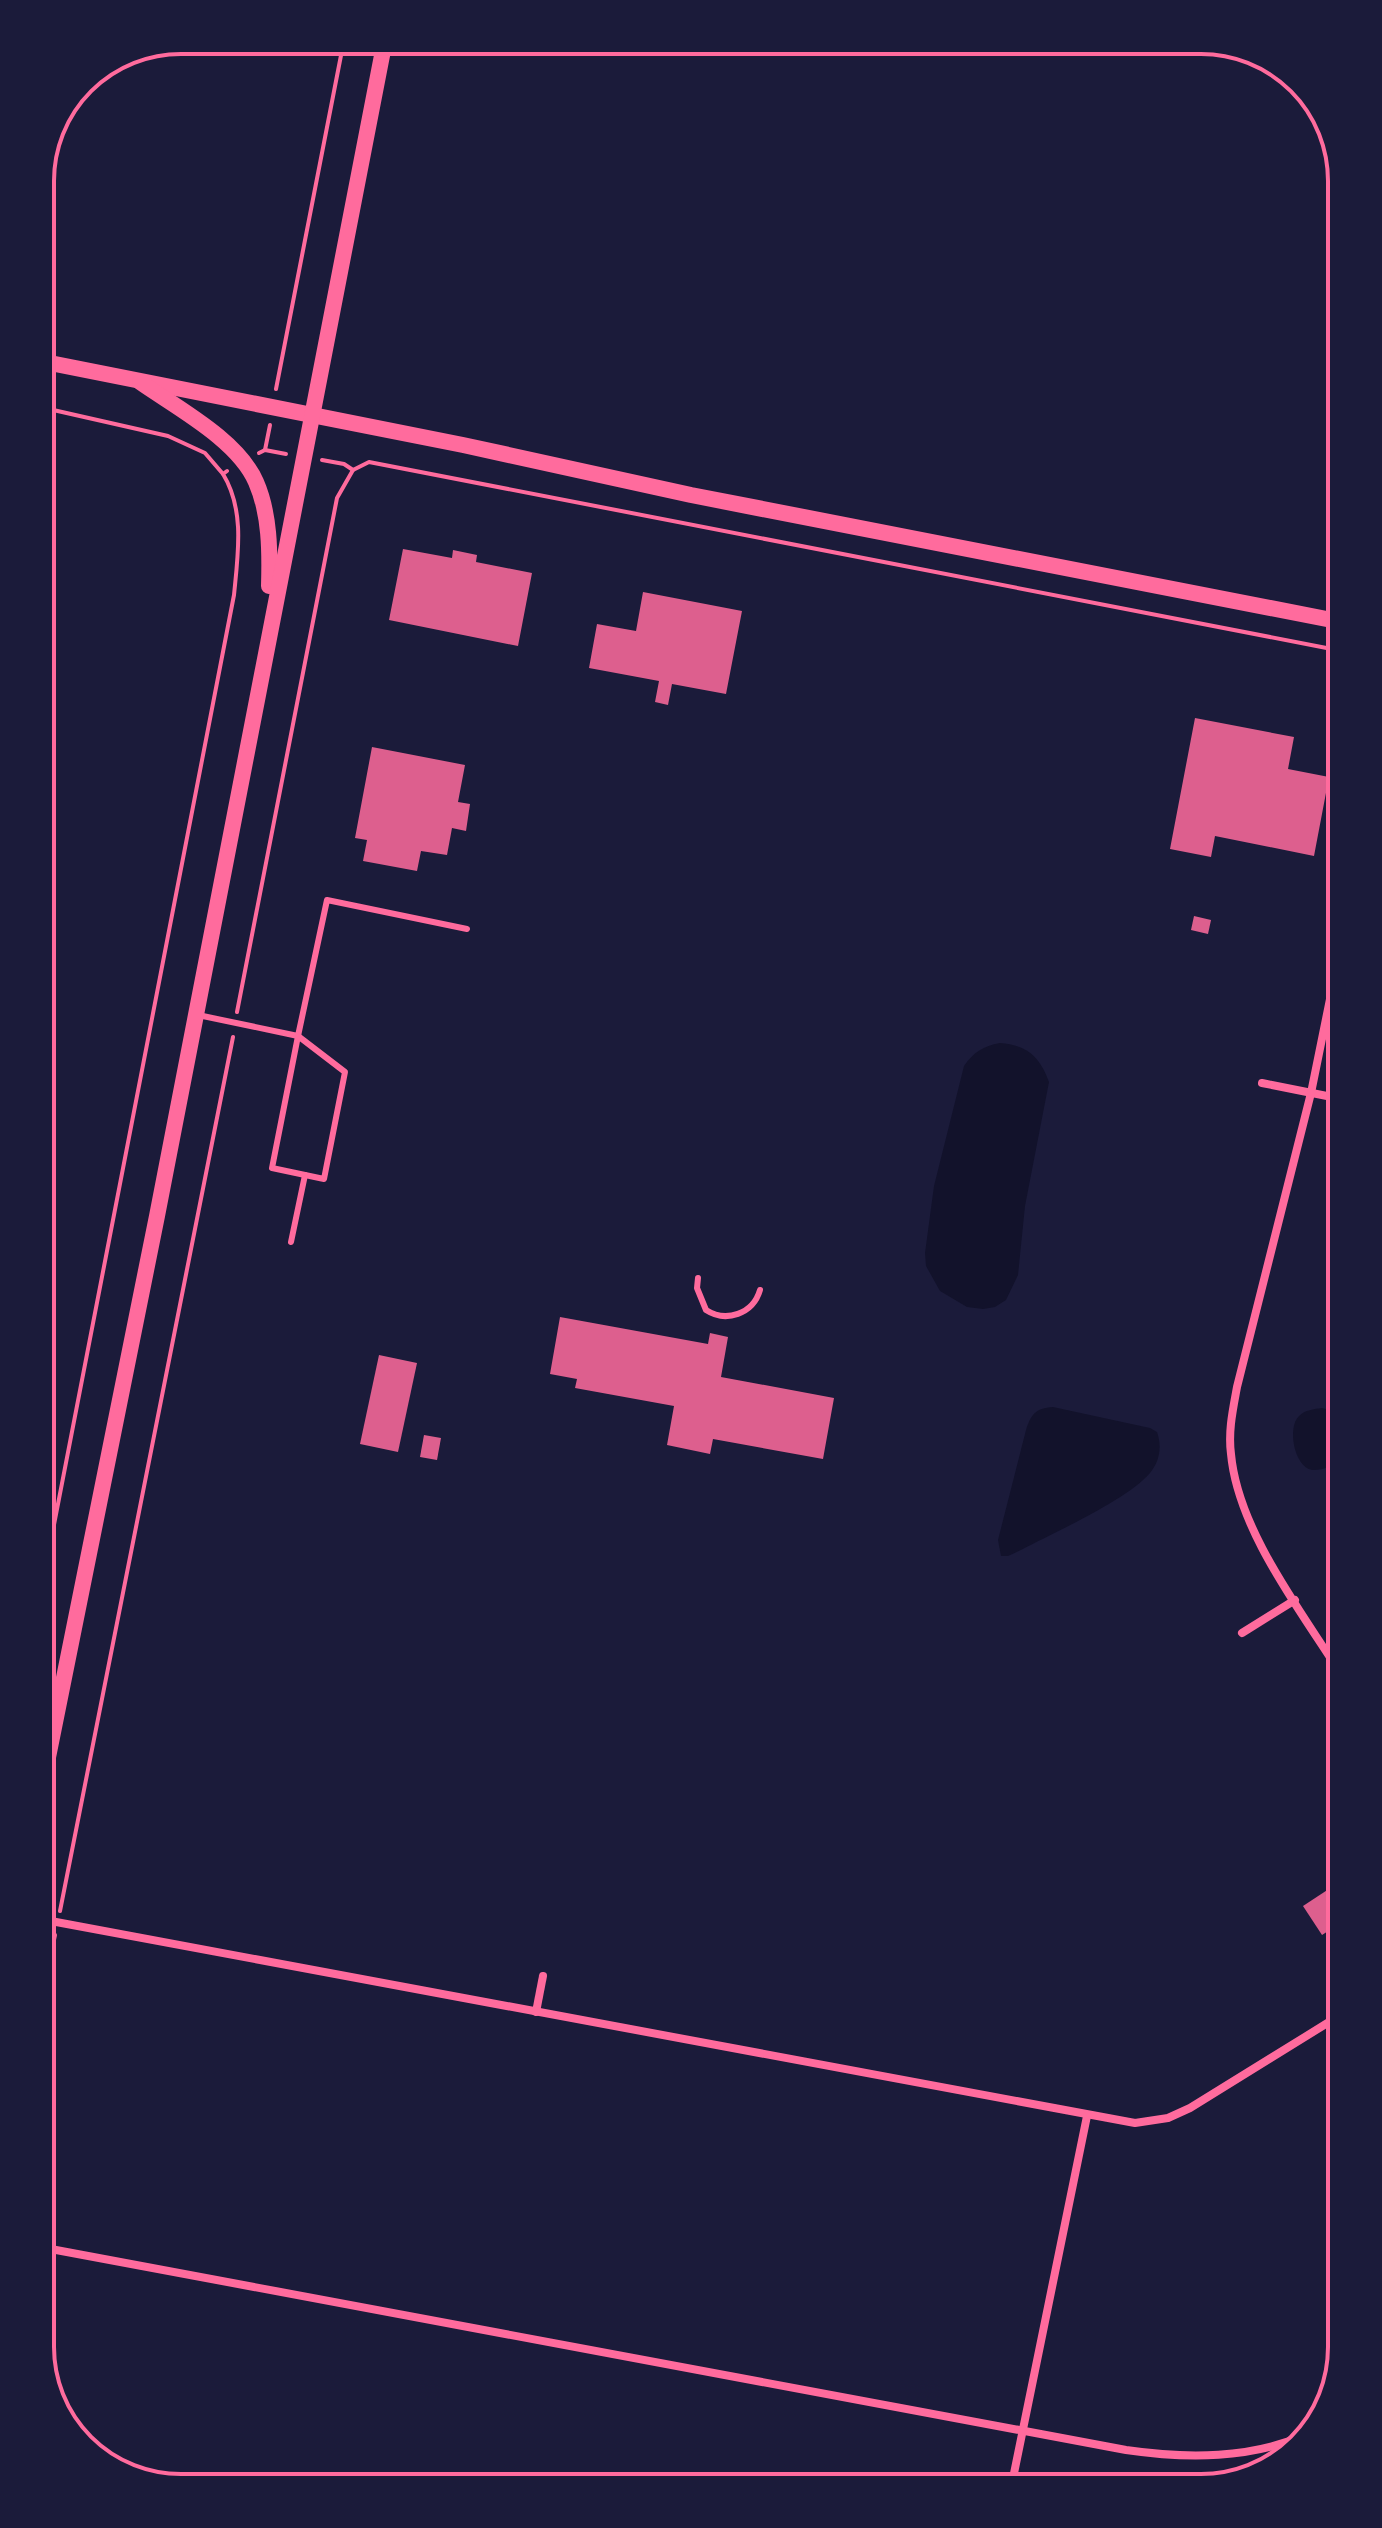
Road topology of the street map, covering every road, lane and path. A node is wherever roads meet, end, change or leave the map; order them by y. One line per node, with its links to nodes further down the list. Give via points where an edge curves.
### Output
1 (341, 54): 5 (path)
2 (382, 54): 7 (main road)
3 (54, 364): 4 (main road)
4 (135, 379): 5 (main road); 8 (main road, via 228,444)
5 (273, 407): 7 (main road); 8 (path, via 265,450)
6 (54, 410): 9 (path, via 168,436 205,453)
7 (310, 414): 10 (main road); 11 (main road)
8 (243, 462): 9 (path); 11 (main road, via 256,481 268,531)
9 (223, 474): 25 (path, via 237,514 234,595)
10 (1328, 619)
11 (268, 636): 15 (main road)
12 (1328, 648): 16 (path, via 369,462 353,470 337,498)
13 (467, 929): 17 (lane, via 327,900)
14 (1328, 1009): 19 (street)
15 (195, 1014): 16 (lane); 29 (main road)
16 (235, 1023): 17 (lane); 31 (path)
17 (298, 1036): 21 (lane, via 272,1168); 21 (lane, via 345,1072 324,1179)
18 (1262, 1083): 19 (street)
19 (1311, 1093): 20 (street); 26 (street, via 1230,1433 1235,1476 1249,1522)
20 (1328, 1096)
21 (305, 1175): 22 (lane)
22 (291, 1242)
23 (698, 1278): 24 (lane, via 706,1310 719,1316 740,1313 755,1302)
24 (760, 1290)
25 (54, 1525)
26 (1295, 1600): 27 (street); 28 (street)
27 (1242, 1633)
28 (1328, 1653)
29 (54, 1726)
30 (54, 1922): 31 (street)
31 (57, 1923): 32 (path); 34 (street)
32 (54, 1938)
33 (543, 1976): 34 (street)
34 (536, 2012): 36 (street)
35 (1328, 2023): 36 (street, via 1168,2118 1135,2123)
36 (1087, 2116): 38 (street)
37 (54, 2250): 38 (street)
38 (1024, 2429): 39 (street, via 1185,2456 1242,2452); 40 (street)
39 (1286, 2442)
40 (1014, 2474)

